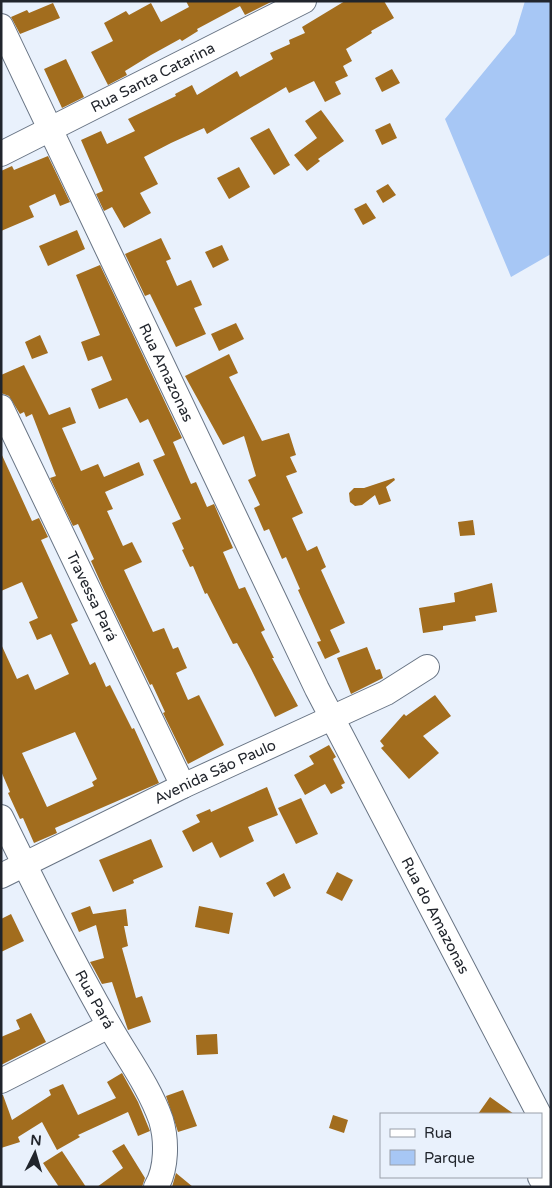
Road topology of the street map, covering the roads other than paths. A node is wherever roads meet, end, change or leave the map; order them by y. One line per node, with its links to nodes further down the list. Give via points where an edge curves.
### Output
1 (304, 1): 3 (street, Rua Santa Catarina)
2 (1, 26): 3 (street, Rua Amazonas)
3 (52, 129): 4 (street, Rua Santa Catarina); 7 (street, Rua Amazonas)
4 (1, 154)
5 (1, 407): 8 (street, Travessa Pará)
6 (427, 666): 7 (street, Avenida São Paulo, via 386,693)
7 (332, 717): 8 (street, Avenida São Paulo); 14 (street, Rua do Amazonas)
8 (183, 786): 10 (street, Avenida São Paulo)
9 (1, 817): 10 (street, Rua Pará)
10 (25, 865): 11 (street, Avenida São Paulo); 12 (street, Rua Pará)
11 (1, 876)
12 (110, 1026): 13 (street); 19 (street, Rua Pará, via 140,1077 161,1122 164,1166)
13 (1, 1081)
14 (538, 1113)
15 (542, 1120): 16 (street, Rua do Amazonas)
16 (551, 1136)
17 (551, 1151): 18 (street)
18 (542, 1163)
19 (156, 1186)

